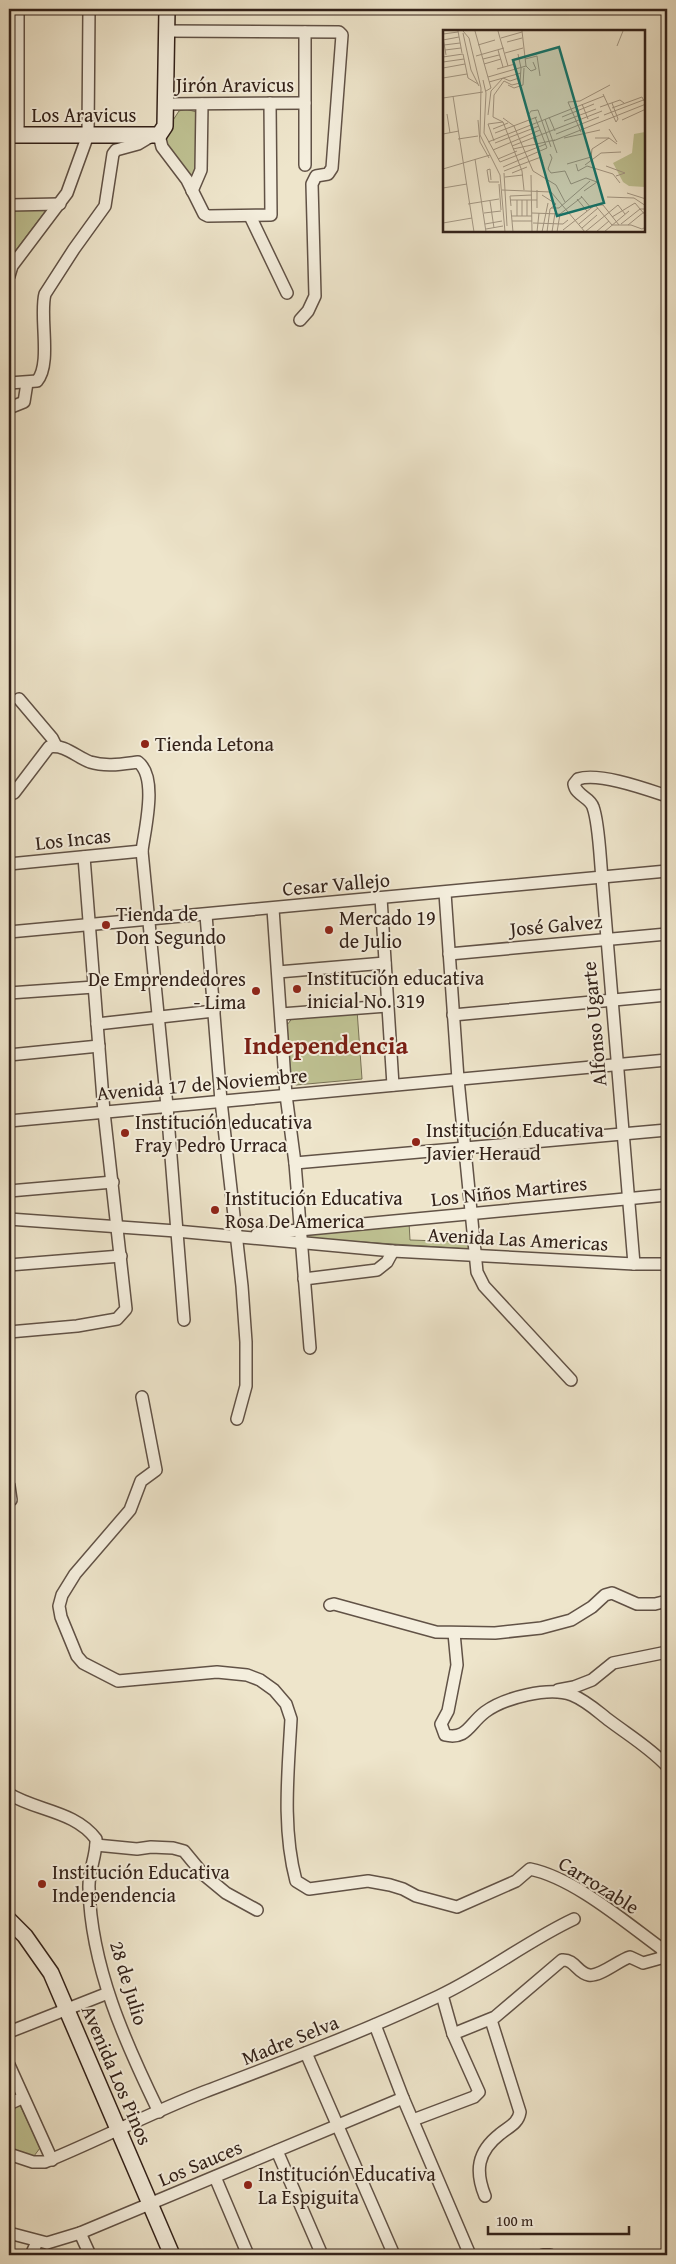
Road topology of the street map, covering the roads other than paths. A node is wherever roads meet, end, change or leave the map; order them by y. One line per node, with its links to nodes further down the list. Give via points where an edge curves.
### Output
1 (18, 9): 6 (street)
2 (90, 9): 12 (street)
3 (167, 9): 4 (street)
4 (167, 31): 5 (street); 9 (street)
5 (305, 32): 8 (street); 21 (street, via 339,32 342,36 332,168 328,174 316,176 312,184 315,296)
6 (14, 61): 11 (street)
7 (270, 103): 8 (street, Jirón Aravicus); 10 (street, Jirón Aravicus); 18 (street, via 270,216)
8 (305, 103): 14 (street)
9 (166, 104): 10 (street, Jirón Aravicus); 13 (street, via 165,126)
10 (202, 104): 15 (street, via 201,170)
11 (13, 135): 12 (street, Los Aravicus)
12 (88, 135): 13 (street, Los Aravicus); 17 (street)
13 (156, 135): 15 (street); 23 (street, via 113,154 105,206 45,294 43,367 37,381)
14 (305, 165)
15 (192, 191): 18 (street, via 204,214)
16 (9, 204): 17 (street)
17 (60, 204): 19 (street)
18 (250, 216): 20 (street)
19 (10, 269)
20 (287, 294)
21 (300, 320)
22 (9, 383): 23 (street)
23 (27, 383): 24 (street, via 24,402)
24 (9, 408)
25 (19, 699): 26 (street)
26 (56, 746): 27 (street, via 44,752); 29 (street, via 89,761 102,764 138,762 145,767 148,811)
27 (14, 793)
28 (667, 796): 33 (street, Alfonso Ugarte, via 590,777 576,780 574,788 594,808)
29 (142, 851): 30 (street, Los Incas); 38 (street)
30 (84, 857): 31 (street, Los Incas); 39 (street)
31 (9, 864)
32 (667, 871): 33 (street, Cesar Vallejo)
33 (602, 878): 34 (street, Cesar Vallejo); 42 (street, Alfonso Ugarte)
34 (445, 892): 35 (street, Cesar Vallejo); 43 (street)
35 (381, 898): 36 (street, Cesar Vallejo); 44 (street)
36 (273, 908): 37 (street, Cesar Vallejo); 45 (street)
37 (206, 914): 38 (street, Cesar Vallejo); 51 (street)
38 (148, 919): 39 (street, Cesar Vallejo); 54 (street)
39 (89, 923): 40 (street, Cesar Vallejo); 46 (street)
40 (9, 932)
41 (667, 934): 42 (street, José Galvez)
42 (606, 939): 43 (street, José Galvez); 49 (street, Alfonso Ugarte)
43 (449, 954): 53 (street)
44 (385, 962): 45 (street); 50 (street)
45 (278, 972): 52 (street)
46 (94, 987): 47 (street); 55 (street)
47 (9, 993)
48 (667, 995): 49 (street)
49 (611, 1000): 53 (street); 59 (street, Alfonso Ugarte)
50 (388, 1006): 52 (street); 61 (street)
51 (214, 1012): 54 (street); 63 (street)
52 (281, 1014): 62 (street)
53 (454, 1015): 60 (street)
54 (158, 1017): 55 (street); 64 (street)
55 (97, 1024): 56 (street)
56 (99, 1046): 57 (street); 65 (street)
57 (9, 1055)
58 (667, 1060): 59 (street, Avenida 17 de Noviembre)
59 (616, 1065): 60 (street, Avenida 17 de Noviembre); 68 (street, Alfonso Ugarte)
60 (458, 1079): 61 (street, Avenida 17 de Noviembre); 69 (street)
61 (393, 1085): 62 (street, Avenida 17 de Noviembre)
62 (286, 1095): 63 (street, Avenida 17 de Noviembre); 70 (street)
63 (221, 1101): 64 (street, Avenida 17 de Noviembre); 80 (street)
64 (167, 1106): 65 (street, Avenida 17 de Noviembre); 79 (street)
65 (104, 1112): 66 (street, Avenida 17 de Noviembre); 71 (street)
66 (9, 1121)
67 (667, 1130): 68 (street)
68 (623, 1134): 69 (street); 74 (street, Alfonso Ugarte)
69 (464, 1149): 70 (street); 75 (street)
70 (295, 1163): 78 (street)
71 (113, 1182): 72 (street); 77 (street)
72 (9, 1191)
73 (667, 1195): 74 (street, Los Niños Martires)
74 (628, 1198): 75 (street, Los Niños Martires); 85 (street, Alfonso Ugarte)
75 (471, 1214): 78 (street, Los Niños Martires); 84 (street)
76 (9, 1219): 77 (street, Avenida Las Americas)
77 (118, 1226): 79 (street, Avenida Las Americas); 83 (street)
78 (299, 1230): 80 (street, Los Niños Martires); 81 (street)
79 (176, 1231): 80 (street, Avenida Las Americas); 89 (street)
80 (236, 1236): 81 (street, Avenida Las Americas); 94 (street, via 246,1342 246,1386)
81 (300, 1244): 82 (street, Avenida Las Americas); 88 (street)
82 (393, 1251): 84 (street, Avenida Las Americas); 88 (street, via 377,1270)
83 (121, 1256): 87 (street); 90 (street, via 126,1309 116,1319)
84 (475, 1256): 85 (street, Avenida Las Americas); 92 (street, via 478,1276 484,1286)
85 (634, 1264): 86 (street, Avenida Las Americas)
86 (667, 1264)
87 (9, 1265)
88 (304, 1279): 91 (street)
89 (184, 1320)
90 (9, 1332)
91 (310, 1348)
92 (571, 1380)
93 (142, 1398): 111 (street, Carrozable, via 156,1470 141,1481 130,1510 75,1574 60,1601 61,1618 83,1663 118,1681 230,1672 254,1677 274,1690 286,1704 291,1719 287,1818 289,1855 296,1881 309,1889 368,1881 457,1907 516,1881 530,1869 572,1886 662,1949 661,1958 643,1963 630,1957 589,1975 574,1962 562,1960)
94 (237, 1419)
95 (9, 1486): 96 (street)
96 (11, 1500)
97 (667, 1601): 99 (street, via 637,1604 612,1593 571,1620 541,1628)
98 (330, 1605): 99 (street, via 364,1611 436,1632)
99 (454, 1633): 101 (street, via 457,1665 448,1711 441,1724 445,1735 458,1737 487,1710)
100 (667, 1652): 101 (street, via 613,1663 592,1680 574,1687)
101 (529, 1694): 102 (street, via 572,1695 622,1728)
102 (667, 1766)
103 (9, 1794): 104 (street, via 82,1825 96,1839)
104 (96, 1845): 105 (street, via 184,1851 203,1874 226,1893); 108 (street, 28 de Julio, via 89,1888 100,1964)
105 (257, 1910)
106 (574, 1919): 109 (street, Madre Selva, via 546,1932)
107 (9, 1920): 110 (street, Avenida Los Pinos, via 39,1954)
108 (108, 1993): 110 (street); 120 (street, 28 de Julio)
109 (442, 1995): 112 (street, Madre Selva); 114 (street)
110 (66, 2009): 113 (street); 123 (street, Avenida Los Pinos)
111 (491, 2020): 114 (street); 128 (street, via 520,2112 516,2122 500,2133 485,2149 480,2160 478,2175)
112 (375, 2025): 115 (street, Madre Selva); 118 (street)
113 (9, 2032)
114 (453, 2034): 121 (street, via 479,2092 474,2098)
115 (306, 2053): 120 (street, Madre Selva); 122 (street)
116 (9, 2065): 117 (street)
117 (22, 2098): 119 (street); 126 (street)
118 (403, 2098): 121 (street); 122 (street, Los Sauces)
119 (9, 2104)
120 (158, 2112): 123 (street, Madre Selva)
121 (413, 2120): 139 (street)
122 (338, 2125): 124 (street, Los Sauces); 138 (street)
123 (118, 2130): 126 (street, Madre Selva); 129 (street, Avenida Los Pinos)
124 (277, 2151): 127 (street, Los Sauces); 137 (street)
125 (9, 2154): 126 (street, Madre Selva, via 40,2163)
126 (52, 2160)
127 (215, 2177): 129 (street, Los Sauces); 136 (street)
128 (485, 2196)
129 (150, 2204): 130 (street, Los Sauces); 135 (street, Avenida Los Pinos)
130 (80, 2232): 132 (street, Los Sauces, via 47,2243); 134 (street)
131 (9, 2233): 132 (street, Los Sauces)
132 (37, 2242): 133 (street)
133 (31, 2255)
134 (90, 2255)
135 (172, 2255)
136 (248, 2255)
137 (322, 2255)
138 (394, 2255)
139 (470, 2255)

